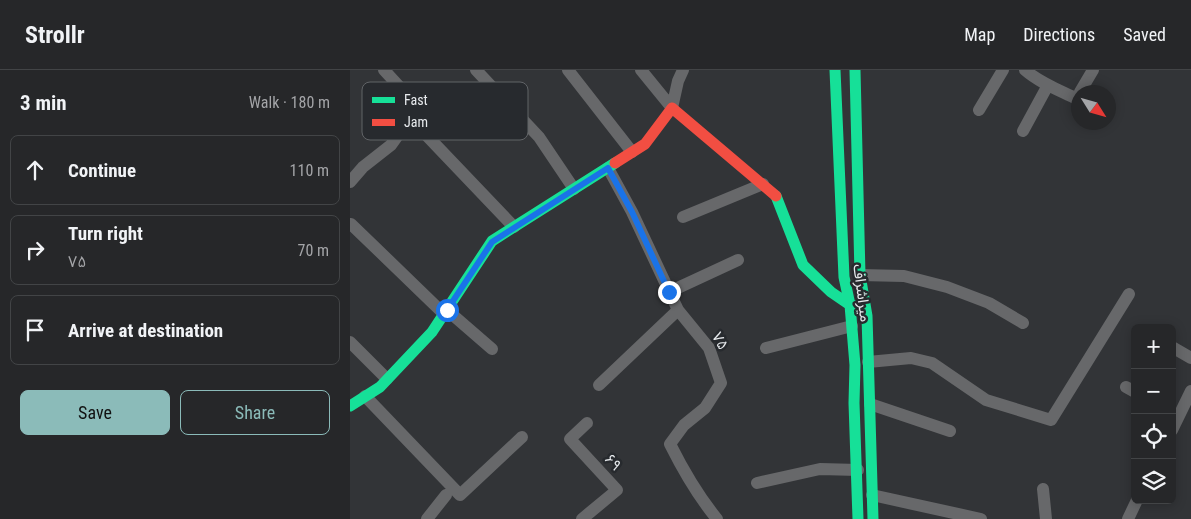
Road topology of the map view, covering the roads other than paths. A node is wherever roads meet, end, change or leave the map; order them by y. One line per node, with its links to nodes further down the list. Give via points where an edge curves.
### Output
1 (384, 70): 11 (street)
2 (476, 70): 12 (street)
3 (568, 70): 22 (street)
4 (641, 70): 16 (street)
5 (683, 70): 16 (street)
6 (835, 70): 34 (street, میراشراف, via 844,277)
7 (855, 70): 31 (street, میراشراف)
8 (1003, 70): 17 (street)
9 (1025, 70): 14 (street)
10 (1093, 70): 13 (street)
11 (395, 82)
12 (487, 82)
13 (1084, 85)
14 (1048, 86): 15 (street); 19 (street)
15 (1071, 96)
16 (672, 108): 22 (street, via 646,144); 25 (street)
17 (979, 110)
18 (528, 125): 26 (street)
19 (1024, 130)
20 (395, 140): 24 (street)
21 (431, 140): 29 (street)
22 (632, 152): 23 (street)
23 (608, 168): 26 (street); 32 (street, ۷۵)
24 (350, 182)
25 (763, 184): 27 (street); 34 (street, via 776,195 803,265)
26 (574, 189): 29 (street)
27 (683, 217)
28 (352, 224): 37 (street)
29 (514, 228): 37 (street, via 492,242)
30 (738, 260): 32 (street)
31 (860, 275): 35 (street, میراشراف); 38 (street, via 904,276 947,287 989,303)
32 (669, 292): 36 (street, ۷۵)
33 (1129, 294): 45 (street, via 1051,420 986,400 932,363 912,358)
34 (850, 305): 35 (street); 39 (street, میراشراف)
35 (865, 308): 45 (street, میراشراف)
36 (678, 310): 47 (street); 64 (street, ۷۵, via 709,348 721,383 705,408 684,425 670,444 691,483)
37 (446, 312): 42 (street); 46 (street, via 432,332)
38 (1023, 323)
39 (852, 326): 41 (street); 56 (street, میراشراف)
40 (350, 342): 46 (street)
41 (766, 348)
42 (492, 349)
43 (1176, 350): 44 (street)
44 (1191, 358)
45 (868, 362): 50 (street, میراشراف)
46 (387, 379): 49 (street)
47 (598, 385)
48 (1191, 391): 52 (street)
49 (365, 396): 51 (street); 55 (street, via 460,495)
50 (870, 404): 54 (street); 60 (street, میراشراف)
51 (350, 406)
52 (1176, 411)
53 (587, 424): 62 (street, ۶۹, via 570,439 617,490)
54 (950, 431)
55 (522, 437)
56 (858, 470): 57 (street, via 820,469); 65 (street, میراشراف)
57 (757, 483)
58 (1042, 489): 68 (street)
59 (446, 494): 63 (street)
60 (872, 495): 66 (street, میراشراف); 67 (street)
61 (1136, 504): 69 (street)
62 (590, 517)
63 (427, 519)
64 (717, 519)
65 (858, 519)
66 (873, 519)
67 (981, 519)
68 (1046, 519)
69 (1128, 519)

